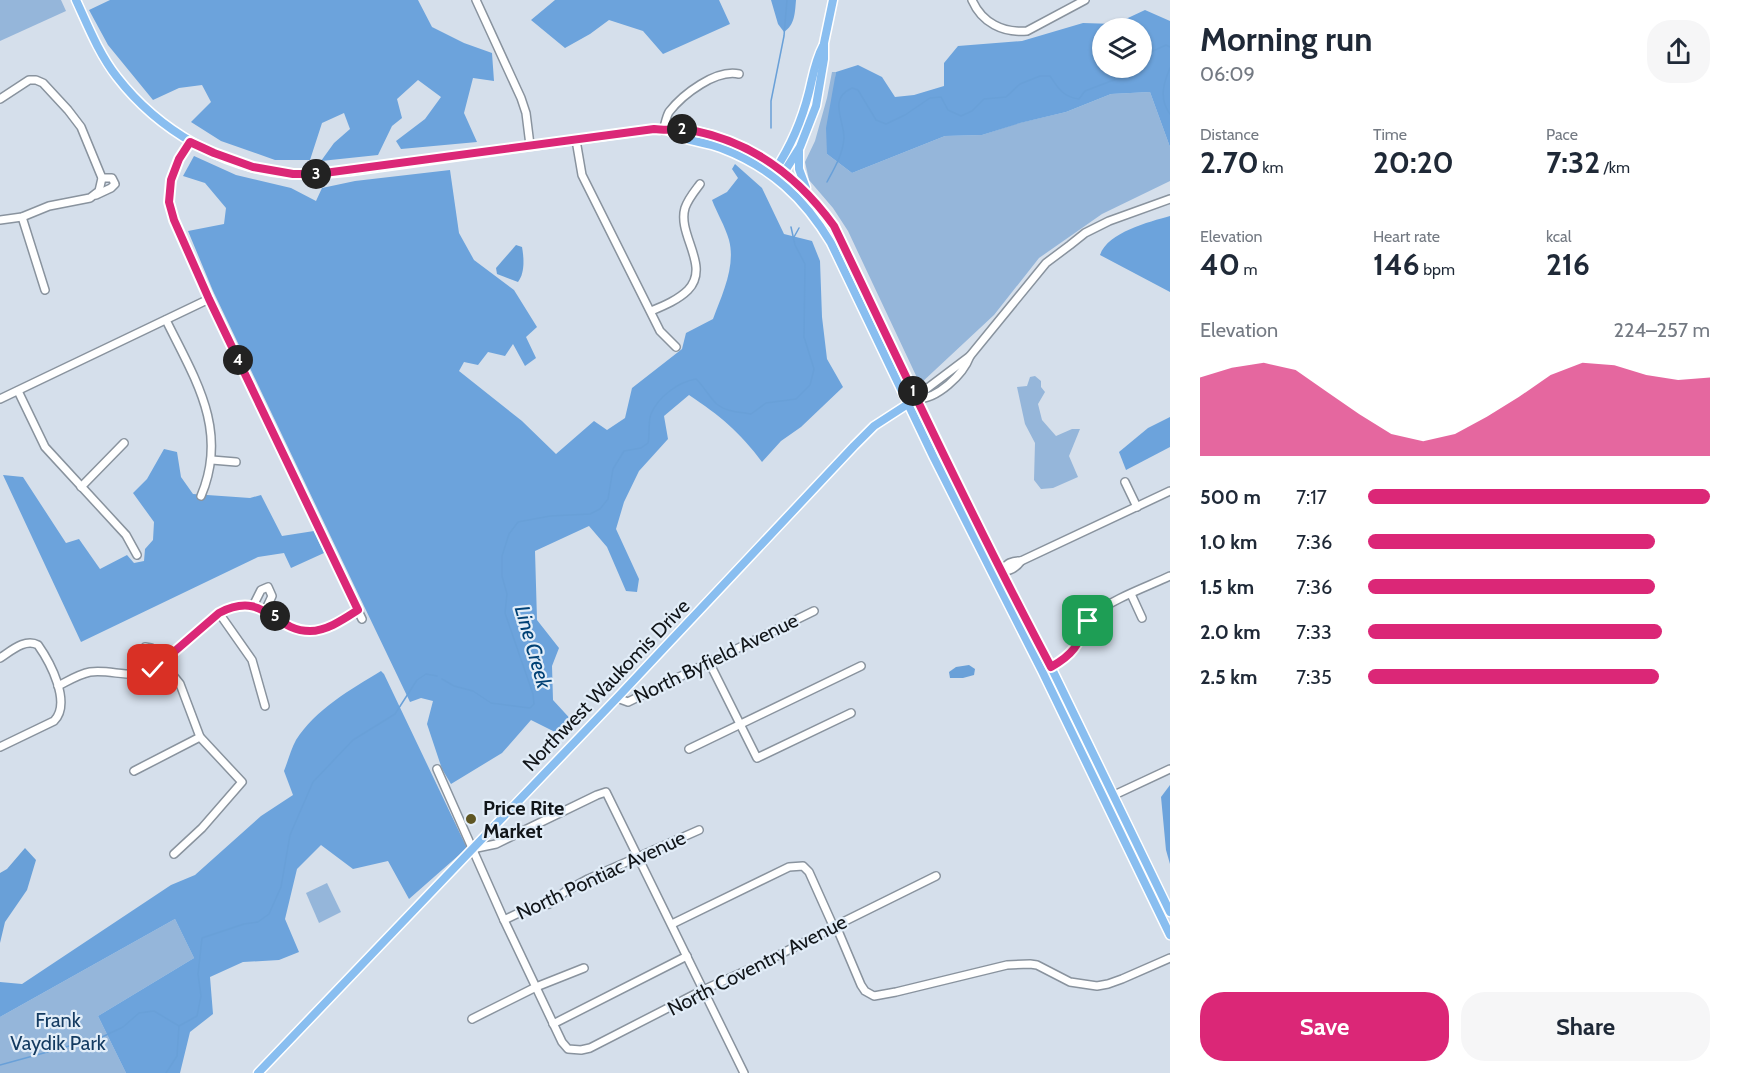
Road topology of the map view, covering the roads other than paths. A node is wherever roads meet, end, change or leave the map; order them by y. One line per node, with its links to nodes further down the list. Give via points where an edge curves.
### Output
1 (76, 0): 11 (main road, via 116,76 137,100)
2 (476, 0): 12 (street, via 526,113)
3 (833, 0): 6 (main road)
4 (972, 0): 5 (street, via 977,11 1003,29 1027,31)
5 (1080, 1)
6 (824, 43): 13 (main road, via 816,106); 14 (main road, via 802,116)
7 (739, 74): 9 (street, via 727,72 700,85 668,114)
8 (0, 99): 15 (street, via 26,81 46,85 81,127)
9 (666, 131): 10 (main road, via 637,130); 14 (main road, via 681,129 724,139 761,156)
10 (576, 140): 12 (main road); 24 (street, via 582,175)
11 (190, 142): 12 (main road, via 253,167 293,174 352,171); 23 (street, via 174,169 169,202)
12 (530, 145)
13 (800, 147): 14 (main road); 18 (main road, via 799,169)
14 (778, 173): 18 (main road); 30 (main road, via 831,243)
15 (102, 178): 17 (street); 17 (street, via 112,178 115,184)
16 (700, 184): 24 (street, via 685,209 684,229 696,261 694,279 688,289)
17 (96, 194): 20 (street)
18 (808, 194): 29 (main road, via 834,226)
19 (1170, 199): 29 (street, via 1096,227 1046,263 969,356)
20 (22, 217): 21 (street); 22 (street)
21 (0, 220)
22 (45, 290)
23 (209, 299): 25 (street); 46 (street)
24 (651, 311): 26 (street, via 663,336)
25 (166, 320): 27 (street); 34 (street, via 204,400 211,426)
26 (676, 347)
27 (18, 391): 28 (street); 37 (street, via 45,447)
28 (0, 399)
29 (917, 399): 30 (main road, Northwest Waukomis Drive); 32 (main road)
30 (908, 404): 33 (main road); 60 (main road, Northwest Waukomis Drive, via 874,426)
31 (124, 443): 37 (street)
32 (943, 454): 33 (main road); 42 (main road)
33 (934, 458): 42 (main road)
34 (212, 460): 35 (street); 39 (street)
35 (236, 462)
36 (1125, 482): 40 (street)
37 (81, 486): 41 (street, via 126,536)
38 (1170, 491): 40 (street)
39 (201, 496)
40 (1137, 507): 42 (street)
41 (137, 555)
42 (996, 574): 56 (main road); 58 (main road)
43 (1170, 576): 44 (street)
44 (1131, 594): 50 (street); 56 (street, via 1095,614 1073,652)
45 (253, 606): 47 (street); 47 (street, via 266,586 272,596); 49 (street, via 230,607)
46 (358, 610): 47 (street, via 332,625 310,631 296,629); 51 (street)
47 (265, 611)
48 (814, 611): 54 (street, North Byfield Avenue)
49 (219, 613): 53 (street); 61 (street, via 252,660)
50 (1142, 618)
51 (362, 619)
52 (0, 658): 59 (street, via 32,642 38,645)
53 (163, 661): 57 (street); 57 (street, via 145,646 142,655); 64 (street, via 180,684)
54 (709, 662): 60 (street, North Byfield Avenue, via 628,702); 63 (street)
55 (861, 666): 63 (street)
56 (1051, 667): 58 (street); 70 (main road)
57 (153, 670): 59 (street, via 133,675 89,673)
58 (1042, 671): 70 (main road)
59 (58, 686): 65 (street, via 62,702 54,721)
60 (617, 698): 72 (main road, Northwest Waukomis Drive)
61 (265, 706)
62 (851, 713): 63 (street, via 757,758)
63 (740, 726): 66 (street)
64 (200, 737): 69 (street); 73 (street, via 242,782)
65 (0, 747)
66 (689, 749)
67 (437, 769): 72 (street)
68 (1170, 769): 70 (street)
69 (135, 771)
70 (1109, 797): 76 (main road); 80 (main road)
71 (699, 830): 74 (street, North Pontiac Avenue)
72 (472, 849): 74 (street, via 496,844 606,792); 77 (street); 88 (main road, Northwest Waukomis Drive)
73 (174, 854)
74 (638, 856): 77 (street, North Pontiac Avenue, via 588,879 549,904); 78 (street)
75 (936, 876): 79 (street, North Coventry Avenue, via 837,925)
76 (1170, 912)
77 (504, 920): 84 (street)
78 (672, 924): 79 (street, via 789,867 804,866); 81 (street)
79 (835, 930): 82 (street, via 861,985 874,996 1018,964 1036,965 1070,982 1108,984); 85 (street, North Coventry Avenue)
80 (1170, 935)
81 (687, 956): 85 (street); 87 (street)
82 (1170, 958)
83 (584, 968): 84 (street)
84 (536, 987): 86 (street); 87 (street)
85 (703, 990): 87 (street, North Coventry Avenue, via 590,1048 568,1049); 89 (street)
86 (472, 1019)
87 (553, 1024)
88 (258, 1073)
89 (744, 1073)

